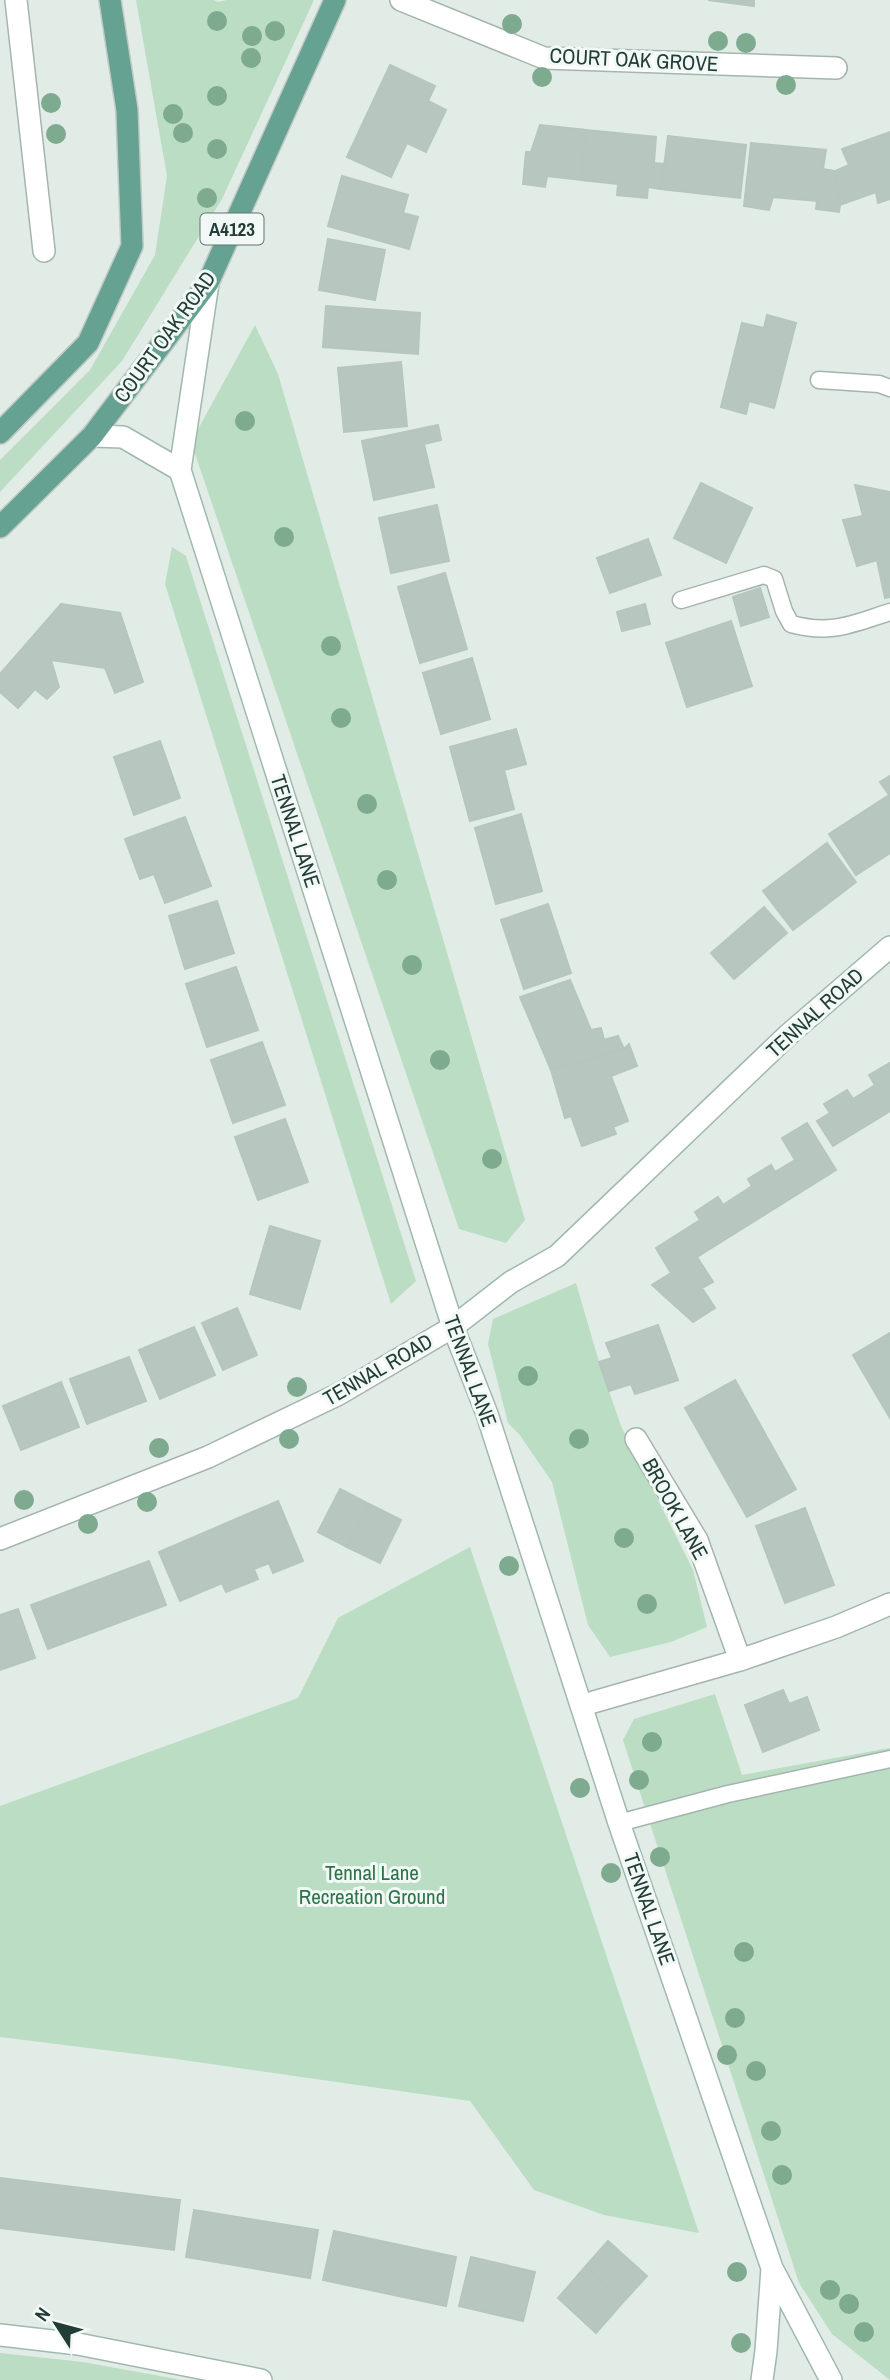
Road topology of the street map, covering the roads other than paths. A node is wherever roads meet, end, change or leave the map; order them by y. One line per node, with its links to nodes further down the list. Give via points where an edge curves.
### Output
1 (16, 0): 6 (street)
2 (110, 0): 10 (main road, via 127,110 132,246 88,342)
3 (335, 0): 7 (main road, COURT OAK ROAD / A4123)
4 (401, 0): 5 (street, COURT OAK GROVE, via 544,58)
5 (836, 68)
6 (44, 251)
7 (208, 283): 11 (main road, COURT OAK ROAD / A4123); 12 (street, TENNAL LANE)
8 (819, 380): 9 (lane)
9 (890, 388)
10 (0, 433)
11 (92, 436): 12 (street, via 123,437); 13 (main road, COURT OAK ROAD / A4123)
12 (180, 470): 17 (street, TENNAL LANE)
13 (0, 527)
14 (681, 600): 15 (lane, via 764,575 774,579 791,624 836,629)
15 (890, 612)
16 (890, 947): 17 (street, TENNAL ROAD, via 788,1035 557,1256 511,1282)
17 (453, 1327): 19 (street, TENNAL ROAD, via 339,1394 208,1457); 22 (street, TENNAL LANE, via 487,1413)
18 (636, 1439): 21 (street, BROOK LANE, via 697,1540)
19 (0, 1539)
20 (890, 1604): 21 (street, via 836,1628)
21 (740, 1660): 22 (street)
22 (583, 1705): 24 (street, TENNAL LANE)
23 (890, 1759): 24 (lane, via 728,1794)
24 (620, 1824): 25 (street, TENNAL LANE)
25 (772, 2268): 28 (street, TENNAL LANE); 29 (street, TENNAL LANE)
26 (0, 2335): 27 (street, via 78,2344)
27 (261, 2380)
28 (762, 2380)
29 (831, 2380)

